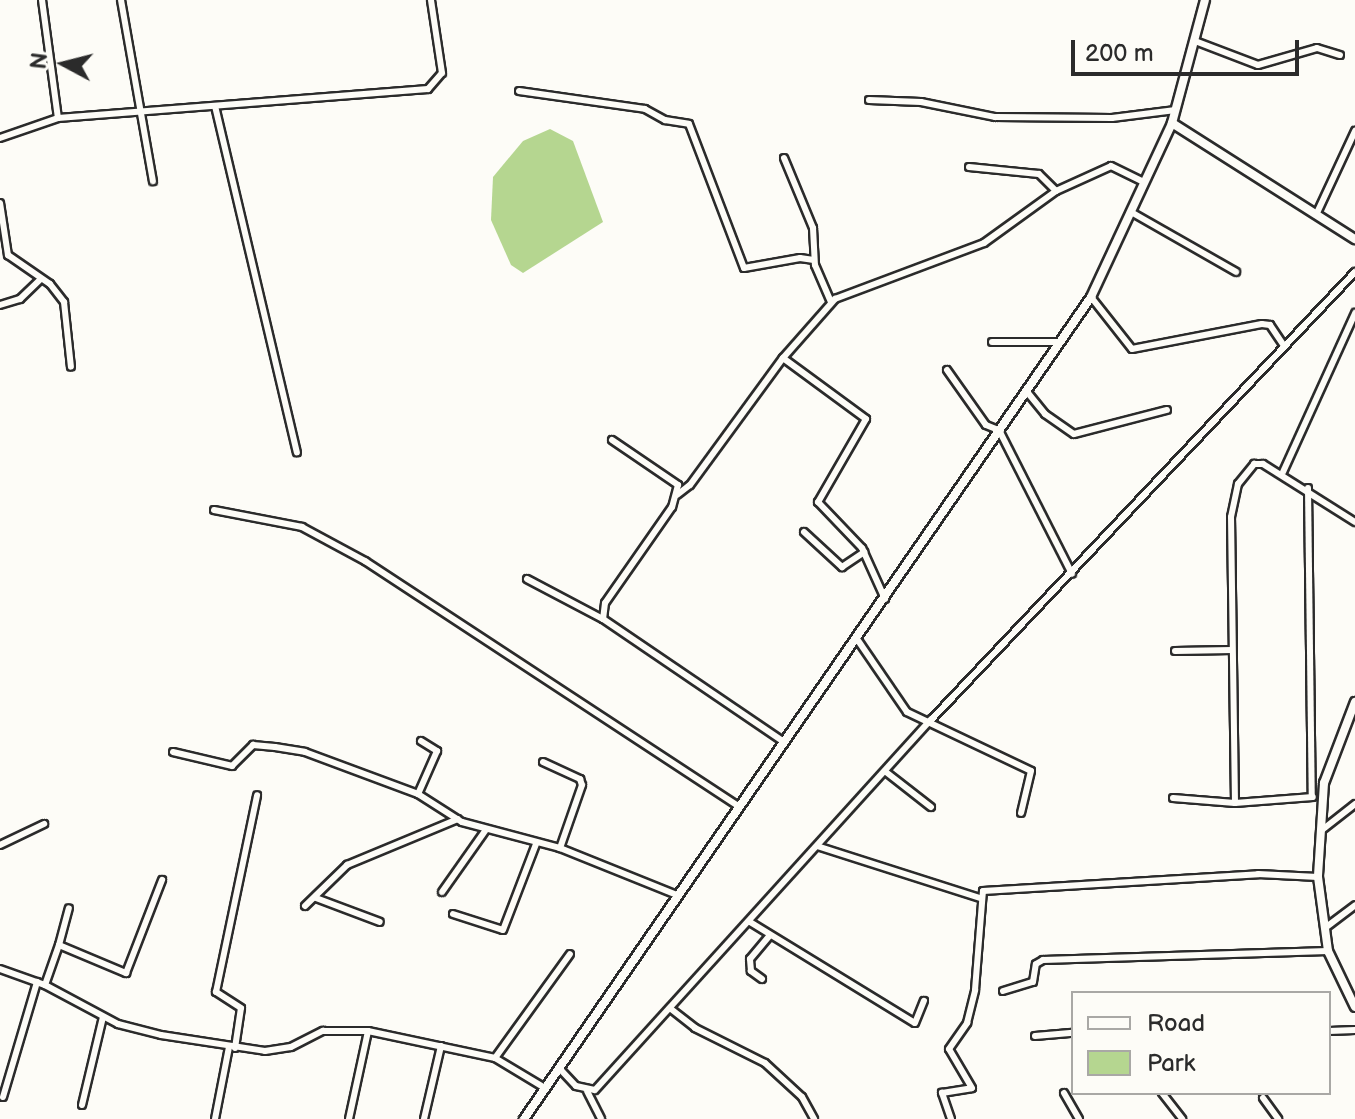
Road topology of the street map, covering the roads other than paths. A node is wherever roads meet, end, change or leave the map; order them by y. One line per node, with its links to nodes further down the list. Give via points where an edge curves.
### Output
1 (42, 0): 12 (street)
2 (121, 0): 11 (street)
3 (431, 0): 9 (street, via 442,73 428,89)
4 (1205, 0): 5 (street)
5 (1195, 41): 6 (street, via 1258,65 1317,48); 10 (street)
6 (1340, 55)
7 (519, 91): 26 (street, via 645,109 689,124 744,268)
8 (869, 100): 10 (street, via 921,102 995,117 1112,118)
9 (215, 106): 11 (street); 44 (street)
10 (1175, 110): 13 (street)
11 (138, 115): 12 (street); 18 (street)
12 (58, 118): 15 (street)
13 (1172, 123): 19 (street); 23 (street)
14 (1355, 131): 23 (street)
15 (0, 138)
16 (784, 158): 26 (street, via 817,242)
17 (969, 167): 20 (street, via 1039,174)
18 (153, 181)
19 (1144, 182): 20 (street, via 1115,165); 22 (street)
20 (1056, 191): 31 (street, via 984,243)
21 (0, 203): 24 (street)
22 (1131, 212): 27 (street); 30 (street)
23 (1316, 215): 25 (street)
24 (1, 226): 29 (street, via 8,255)
25 (1355, 239)
26 (814, 260): 31 (street)
27 (1236, 272)
28 (1355, 272): 36 (street)
29 (41, 279): 32 (street, via 20,299); 38 (street, via 64,302)
30 (1091, 297): 35 (street); 36 (street, via 1132,349 1262,324 1270,325)
31 (831, 302): 37 (street)
32 (0, 305)
33 (1355, 313): 45 (street)
34 (992, 342): 35 (street)
35 (1060, 342): 40 (street)
36 (1283, 344): 52 (street)
37 (783, 358): 47 (street, via 690,485); 51 (street, via 866,419 818,502)
38 (71, 367)
39 (947, 370): 42 (street, via 986,425)
40 (1028, 393): 41 (street, via 1045,414 1074,434); 42 (street)
41 (1167, 410)
42 (1001, 432): 52 (street); 54 (street)
43 (612, 440): 47 (street, via 674,478)
44 (297, 452)
45 (1283, 472): 46 (street); 57 (street, via 1254,464 1234,498)
46 (1308, 488): 49 (street); 68 (street)
47 (677, 495): 55 (street, via 605,603)
48 (214, 510): 73 (street, via 302,527 365,561)
49 (1355, 522)
50 (804, 532): 51 (street, via 842,567)
51 (864, 552): 54 (street)
52 (1072, 574): 60 (street)
53 (527, 579): 55 (street)
54 (885, 599): 56 (street)
55 (603, 619): 62 (street)
56 (857, 639): 60 (street, via 907,712); 62 (street)
57 (1232, 650): 58 (street); 71 (street)
58 (1175, 651)
59 (1355, 702): 69 (street, via 1339,731)
60 (931, 720): 65 (street); 75 (street, via 1031,771)
61 (421, 741): 66 (street, via 437,751)
62 (784, 742): 73 (street)
63 (173, 752): 66 (street, via 232,766 253,745 305,752)
64 (543, 762): 83 (street, via 580,779 582,785)
65 (886, 772): 74 (street); 82 (street)
66 (418, 794): 76 (street)
67 (257, 795): 116 (street, via 216,992 241,1008)
68 (1312, 797): 69 (street); 71 (street)
69 (1323, 797): 78 (street)
70 (1173, 798): 71 (street)
71 (1235, 803)
72 (1355, 804): 78 (street)
73 (738, 806): 87 (street)
74 (931, 807)
75 (1021, 813)
76 (458, 819): 79 (street); 88 (street, via 347,865)
77 (44, 824): 81 (street)
78 (1322, 830): 84 (street)
79 (485, 831): 80 (street); 86 (street)
80 (536, 844): 83 (street); 93 (street, via 503,930)
81 (0, 845)
82 (817, 846): 89 (street); 95 (street)
83 (560, 848): 87 (street)
84 (1318, 877): 89 (street, via 1258,874 990,887); 96 (street)
85 (162, 880): 98 (street, via 126,973)
86 (442, 892)
87 (677, 895): 118 (street)
88 (316, 898): 91 (street); 94 (street)
89 (980, 898): 133 (street, via 975,990 967,1023 949,1049 972,1088 942,1093)
90 (1355, 905): 96 (street)
91 (305, 906)
92 (69, 908): 98 (street)
93 (453, 914)
94 (380, 922)
95 (750, 922): 97 (street); 108 (street)
96 (1325, 928): 99 (street)
97 (769, 936): 102 (street, via 750,959 751,971); 106 (street, via 915,1023)
98 (59, 945): 104 (street)
99 (1328, 951): 105 (street, via 1043,960 1036,964 1033,982); 107 (street)
100 (570, 954): 117 (street)
101 (0, 969): 103 (street)
102 (762, 979)
103 (37, 982): 104 (street); 123 (street)
104 (45, 985): 109 (street)
105 (1003, 991)
106 (924, 1001)
107 (1355, 1007)
108 (671, 1009): 120 (street, via 595,1090); 132 (street, via 695,1028 765,1063 802,1097)
109 (103, 1017): 116 (street); 125 (street)
110 (1355, 1030): 112 (street)
111 (368, 1031): 115 (street); 116 (street, via 323,1031 278,1050); 129 (street)
112 (1331, 1031)
113 (1071, 1033): 114 (street)
114 (1035, 1036)
115 (441, 1046): 117 (street); 126 (street)
116 (232, 1047): 128 (street)
117 (495, 1058): 119 (street)
118 (560, 1069): 119 (street); 120 (street)
119 (545, 1088): 131 (street)
120 (587, 1091): 127 (street)
121 (1064, 1093): 134 (street)
122 (1164, 1095): 135 (street)
123 (3, 1097)
124 (1263, 1098): 136 (street)
125 (82, 1105)
126 (424, 1117): 130 (street)
127 (598, 1117)
128 (215, 1119)
129 (349, 1119)
130 (435, 1119)
131 (524, 1119)
132 (814, 1119)
133 (951, 1119)
134 (1079, 1119)
135 (1182, 1119)
136 (1278, 1119)

